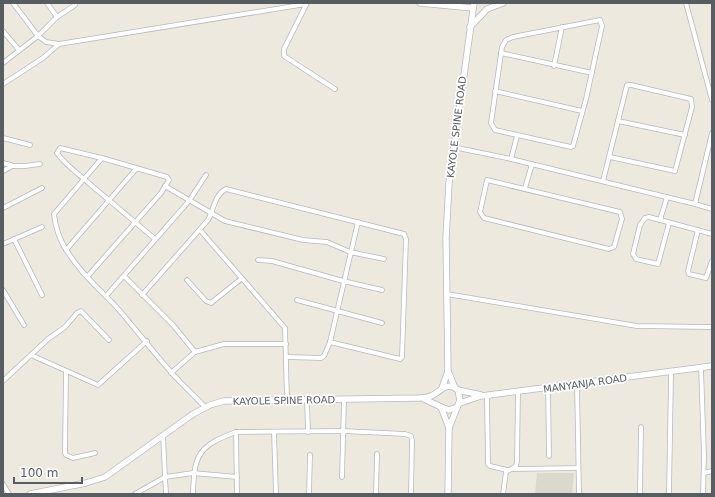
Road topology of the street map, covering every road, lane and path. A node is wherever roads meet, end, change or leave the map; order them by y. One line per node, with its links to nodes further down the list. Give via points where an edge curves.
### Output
1 (14, 3): 14 (street)
2 (47, 3): 10 (street)
3 (74, 3): 10 (street)
4 (307, 3): 15 (street); 22 (street, via 284,49 284,56)
5 (420, 3): 8 (main road)
6 (503, 3): 9 (main road)
7 (686, 3): 24 (street)
8 (473, 5): 9 (main road, via 478,13); 11 (main road, KAYOLE SPINE ROAD)
9 (486, 8): 11 (main road)
10 (57, 17): 14 (street)
11 (470, 27): 32 (main road, KAYOLE SPINE ROAD)
12 (562, 28): 17 (street, via 513,37 504,43); 19 (street); 20 (street, via 600,20 602,22)
13 (3, 31): 16 (street)
14 (38, 36): 15 (street, via 46,42); 16 (street)
15 (59, 44): 21 (street, via 43,58)
16 (19, 50): 18 (street)
17 (501, 52): 19 (street); 23 (street)
18 (3, 63)
19 (554, 66): 20 (street)
20 (592, 73): 25 (street)
21 (3, 84)
22 (335, 89)
23 (496, 91): 25 (street); 29 (street, via 492,127)
24 (712, 100)
25 (582, 111): 29 (street, via 571,147)
26 (618, 121): 28 (street); 28 (street, via 627,85 631,85 691,99 693,103); 33 (street)
27 (712, 133): 51 (street)
28 (685, 135): 33 (street, via 675,171)
29 (517, 136): 35 (street)
30 (3, 138): 31 (street)
31 (30, 144)
32 (453, 147): 35 (street); 78 (main road, KAYOLE SPINE ROAD, via 447,216)
33 (610, 157): 44 (street)
34 (102, 158): 40 (street); 43 (street); 43 (street, via 64,148 57,150 58,155)
35 (511, 159): 38 (street)
36 (3, 164): 39 (street)
37 (40, 164): 39 (street)
38 (532, 164): 44 (street); 47 (street)
39 (12, 166): 41 (street)
40 (136, 169): 45 (street, via 167,176 169,181); 49 (street)
41 (3, 170)
42 (206, 175): 50 (street)
43 (84, 179): 49 (street); 66 (street, via 54,214)
44 (604, 181): 48 (street)
45 (165, 186): 50 (street); 56 (street)
46 (42, 188): 52 (street)
47 (525, 188): 47 (street, via 487,180 480,212 482,216 609,249 614,247 622,219 620,212)
48 (667, 197): 51 (street); 55 (street)
49 (109, 201): 56 (street); 66 (street)
50 (189, 201): 54 (street); 64 (street)
51 (695, 204): 53 (street)
52 (3, 208)
53 (712, 209)
54 (210, 212): 57 (street, via 226,188); 60 (street, via 210,218); 67 (street, via 225,221 303,240 327,242)
55 (660, 220): 58 (street); 58 (street, via 649,217 642,221 633,254 636,259 658,264)
56 (135, 222): 64 (street); 72 (street)
57 (358, 222): 67 (street); 89 (street, via 405,235 402,357 400,359)
58 (670, 223): 61 (street)
59 (42, 227): 63 (street)
60 (200, 230): 73 (street); 80 (street)
61 (698, 230): 62 (street); 70 (street, via 689,274 706,278)
62 (712, 234)
63 (14, 239): 65 (street); 79 (street)
64 (155, 239): 71 (street)
65 (3, 244)
66 (66, 250): 72 (street)
67 (350, 252): 69 (street); 75 (street)
68 (258, 260): 75 (street, via 272,261)
69 (384, 260)
70 (712, 261)
71 (124, 276): 80 (street); 81 (street)
72 (87, 277): 81 (street)
73 (242, 279): 74 (street, via 211,303 206,301); 90 (street, via 285,328)
74 (187, 280)
75 (343, 281): 77 (street); 83 (street)
76 (3, 290): 85 (street)
77 (382, 290)
78 (447, 294): 86 (street, via 637,326); 96 (main road, KAYOLE SPINE ROAD)
79 (42, 295)
80 (142, 295): 91 (street, via 173,325)
81 (106, 296): 88 (street)
82 (297, 300): 83 (street)
83 (336, 311): 84 (street); 89 (street)
84 (382, 322)
85 (24, 325)
86 (712, 327)
87 (109, 340): 92 (street, via 81,311)
88 (147, 341): 97 (street, via 98,385); 98 (street)
89 (330, 342): 93 (street, via 322,358)
90 (286, 344): 91 (street, via 230,343); 93 (street)
91 (195, 352): 98 (street)
92 (31, 356): 97 (street); 100 (street)
93 (287, 357): 109 (street)
94 (712, 366): 95 (main road, MANYANJA ROAD)
95 (701, 367): 101 (main road, MANYANJA ROAD); 130 (street)
96 (448, 371): 103 (main road); 104 (main road)
97 (66, 372): 122 (street, via 66,456 73,458)
98 (171, 373): 114 (street)
99 (671, 374): 150 (street)
100 (3, 381)
101 (577, 384): 102 (main road, MANYANJA ROAD); 126 (street)
102 (548, 388): 105 (main road, MANYANJA ROAD); 125 (street)
103 (440, 389): 104 (main road, via 448,386); 108 (main road, via 430,397); 113 (main road, via 436,398)
104 (457, 389): 107 (main road); 112 (main road, via 460,396)
105 (518, 392): 106 (main road, MANYANJA ROAD); 127 (street, via 517,461 516,466)
106 (490, 395): 107 (main road, MANYANJA ROAD); 127 (street, via 487,398 488,464)
107 (481, 396): 112 (main road, MANYANJA ROAD)
108 (420, 398): 111 (main road, KAYOLE SPINE ROAD); 113 (main road)
109 (286, 399): 110 (main road, KAYOLE SPINE ROAD); 114 (main road, KAYOLE SPINE ROAD, via 224,401)
110 (307, 399): 111 (main road, KAYOLE SPINE ROAD); 120 (street)
111 (344, 399): 117 (street)
112 (459, 405): 113 (main road, via 449,410); 116 (main road)
113 (439, 406): 116 (main road)
114 (205, 407): 121 (main road, KAYOLE SPINE ROAD)
115 (641, 427): 149 (street)
116 (449, 428): 146 (main road)
117 (343, 431): 120 (street); 132 (street); 145 (street, via 411,436)
118 (236, 432): 119 (street); 129 (street, via 210,444 198,458); 133 (street)
119 (274, 432): 120 (street); 142 (street)
120 (308, 432)
121 (163, 435): 131 (street); 137 (main road, KAYOLE SPINE ROAD, via 101,478)
122 (95, 452)
123 (377, 454): 144 (street)
124 (310, 455): 143 (street)
125 (549, 456)
126 (578, 468): 127 (street); 148 (street)
127 (509, 470): 147 (street, via 504,478)
128 (712, 471): 130 (street)
129 (193, 473): 131 (street); 133 (street); 140 (street)
130 (704, 473): 151 (street)
131 (166, 477): 135 (street); 139 (street)
132 (342, 477)
133 (237, 478): 141 (street)
134 (3, 484): 136 (street)
135 (140, 492): 138 (street)
136 (9, 494)
137 (30, 494)
138 (135, 494)
139 (166, 494)
140 (193, 494)
141 (237, 494)
142 (276, 494)
143 (309, 494)
144 (376, 494)
145 (411, 494)
146 (448, 494)
147 (503, 494)
148 (579, 494)
149 (640, 494)
150 (669, 494)
151 (703, 494)

